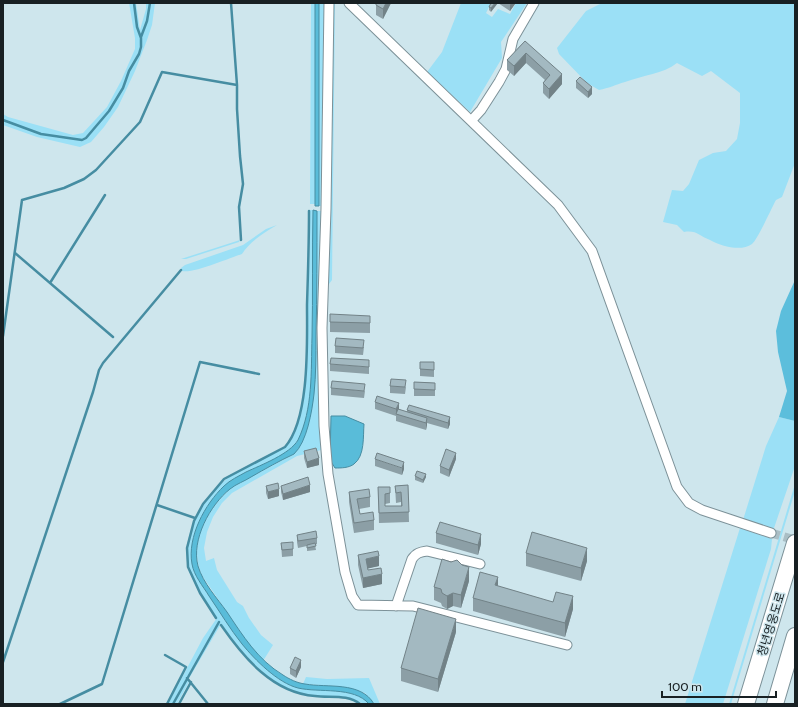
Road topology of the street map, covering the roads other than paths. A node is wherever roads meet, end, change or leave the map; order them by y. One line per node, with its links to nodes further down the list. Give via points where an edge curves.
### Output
1 (329, 3): 8 (street, via 322,328 326,460 344,565 352,596 358,605)
2 (349, 3): 4 (street)
3 (534, 3): 4 (street, via 513,39 506,69 499,82 481,110)
4 (470, 121): 5 (street, via 558,205 592,251 681,493 689,503 702,510)
5 (771, 533)
6 (795, 544): 11 (highway, 청년영웅도로)
7 (480, 564): 8 (street, via 427,551 420,552 412,559)
8 (396, 606): 10 (street, via 413,606)
9 (795, 636): 12 (highway)
10 (568, 645)
11 (746, 704)
12 (775, 704)

